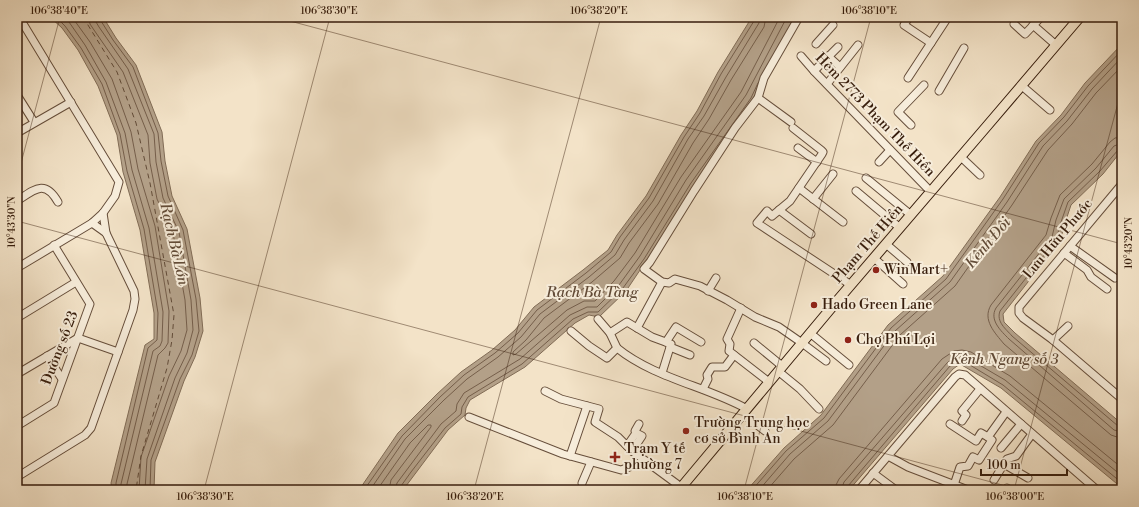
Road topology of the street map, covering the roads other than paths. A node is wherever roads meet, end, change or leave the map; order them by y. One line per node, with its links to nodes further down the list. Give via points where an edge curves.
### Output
1 (799, 17): 26 (street, via 764,78)
2 (909, 17): 10 (street, via 904,25)
3 (948, 17): 10 (street)
4 (1041, 17): 9 (street)
5 (1080, 17): 13 (main road, Phạm Thế Hiển)
6 (20, 22): 27 (street)
7 (1014, 24): 9 (street, via 1025,34)
8 (834, 25): 11 (street)
9 (1033, 25): 13 (street)
10 (931, 43): 20 (street)
11 (816, 44)
12 (858, 45): 18 (street)
13 (1056, 45): 23 (main road, Phạm Thế Hiển)
14 (838, 46): 17 (street)
15 (964, 48): 24 (street)
16 (801, 56): 19 (street, Hẻm 2773 Phạm Thế Hiển)
17 (828, 56): 18 (street); 19 (street)
18 (840, 68): 21 (street)
19 (814, 71): 21 (street, Hẻm 2773 Phạm Thế Hiển)
20 (908, 78)
21 (827, 84): 33 (street, Hẻm 2773 Phạm Thế Hiển)
22 (924, 85): 30 (street, via 898,112)
23 (1022, 86): 28 (street); 34 (main road, Phạm Thế Hiển)
24 (938, 91)
25 (17, 96): 29 (street)
26 (758, 98): 35 (street, via 823,152); 65 (street, via 644,268)
27 (71, 102): 29 (street); 48 (street, via 119,182 115,196)
28 (1050, 110)
29 (34, 122): 31 (street)
30 (911, 124)
31 (17, 133)
32 (798, 148): 35 (street)
33 (890, 150): 36 (street); 43 (street, Hẻm 2773 Phạm Thế Hiển)
34 (961, 157): 38 (street); 43 (main road, Phạm Thế Hiển)
35 (817, 162): 41 (street)
36 (879, 162)
37 (833, 174): 44 (street)
38 (980, 174)
39 (866, 178): 49 (street)
40 (1122, 184): 57 (street, Lưu Hữu Phước)
41 (799, 188): 44 (street); 47 (street, via 790,201)
42 (856, 191): 52 (street)
43 (931, 192): 49 (main road, Phạm Thế Hiển)
44 (813, 199): 50 (street)
45 (17, 200): 46 (street, via 42,187 52,192)
46 (58, 202)
47 (779, 210): 54 (street); 67 (street, via 772,216 767,211 757,223)
48 (103, 213): 51 (street); 53 (street)
49 (911, 216): 52 (main road, Phạm Thế Hiển)
50 (843, 222)
51 (92, 223): 53 (street); 56 (street)
52 (900, 228): 55 (main road, Phạm Thế Hiển)
53 (106, 233): 85 (street, via 134,291 135,299)
54 (811, 234)
55 (886, 244): 59 (main road, Phạm Thế Hiển); 60 (street)
56 (54, 245): 61 (street); 64 (street, Đường số 23)
57 (1070, 246): 58 (street, Lưu Hữu Phước); 63 (street)
58 (1064, 253): 68 (street); 79 (street, Lưu Hữu Phước, via 1019,307 1019,313 1023,318)
59 (874, 258): 66 (street); 67 (main road, Phạm Thế Hiển)
60 (907, 262)
61 (17, 268)
62 (716, 278): 69 (street)
63 (1115, 278)
64 (76, 282): 71 (street); 78 (street, Đường số 23, via 90,304)
65 (662, 282): 69 (street, via 669,283 675,279); 74 (street)
66 (903, 284)
67 (851, 285): 77 (main road, Phạm Thế Hiển)
68 (1107, 289)
69 (708, 290): 70 (street)
70 (741, 308): 81 (street, via 779,327); 86 (street, via 727,338 730,344 729,351)
71 (17, 318)
72 (598, 319): 76 (street)
73 (1068, 326): 79 (street)
74 (637, 328): 76 (street, via 627,322); 82 (street)
75 (571, 331): 84 (street, via 606,358)
76 (610, 333): 84 (street)
77 (810, 333): 81 (main road, Phạm Thế Hiển); 90 (street)
78 (78, 338): 85 (street); 87 (street); 94 (street, Đường số 23)
79 (1053, 340): 99 (street)
80 (701, 342): 82 (street, via 676,327)
81 (802, 343): 89 (street); 91 (main road, Phạm Thế Hiển)
82 (668, 344): 88 (street); 92 (street)
83 (754, 344): 91 (street)
84 (617, 348): 92 (street, via 640,364)
85 (118, 352): 121 (street, via 91,428 85,435)
86 (734, 355): 95 (street); 96 (street, via 725,367 712,367)
87 (47, 356): 93 (street); 94 (street)
88 (690, 356)
89 (826, 361)
90 (849, 365)
91 (780, 368): 95 (main road, Phạm Thế Hiển); 101 (street)
92 (662, 373): 96 (street)
93 (17, 374)
94 (62, 379): 109 (street, Đường số 23, via 54,402)
95 (769, 382): 102 (main road, Phạm Thế Hiển)
96 (703, 389): 102 (street)
97 (980, 389): 103 (street); 105 (street, via 962,411 966,415); 116 (street, via 965,375 959,374)
98 (545, 390): 100 (street, via 561,399)
99 (1122, 399)
100 (587, 406): 113 (street, via 599,409 595,422 618,437); 115 (street)
101 (819, 409)
102 (745, 411): 110 (street); 126 (main road, Phạm Thế Hiển)
103 (1006, 412): 108 (street); 112 (street)
104 (469, 417): 115 (street)
105 (962, 421)
106 (639, 424): 113 (street, via 635,431 642,436)
107 (950, 424): 112 (street, via 976,441 982,433)
108 (1021, 424): 111 (street); 114 (street)
109 (17, 426)
110 (765, 431)
111 (1032, 434): 119 (street, via 1016,456 1007,459); 130 (street)
112 (988, 437): 125 (street, via 992,440 979,460 973,457 968,466 960,467)
113 (629, 448): 117 (street)
114 (1001, 448)
115 (570, 456): 118 (street)
116 (888, 456): 120 (street); 125 (street, via 908,468)
117 (646, 461): 118 (street, via 621,470); 126 (street)
118 (591, 462): 124 (street)
119 (1004, 464): 122 (street); 123 (street)
120 (873, 474): 127 (street); 128 (street)
121 (17, 477)
122 (1028, 478)
123 (994, 480)
124 (582, 483)
125 (954, 484): 129 (street)
126 (680, 488)
127 (859, 490)
128 (896, 490)
129 (968, 490)
130 (1096, 490)

